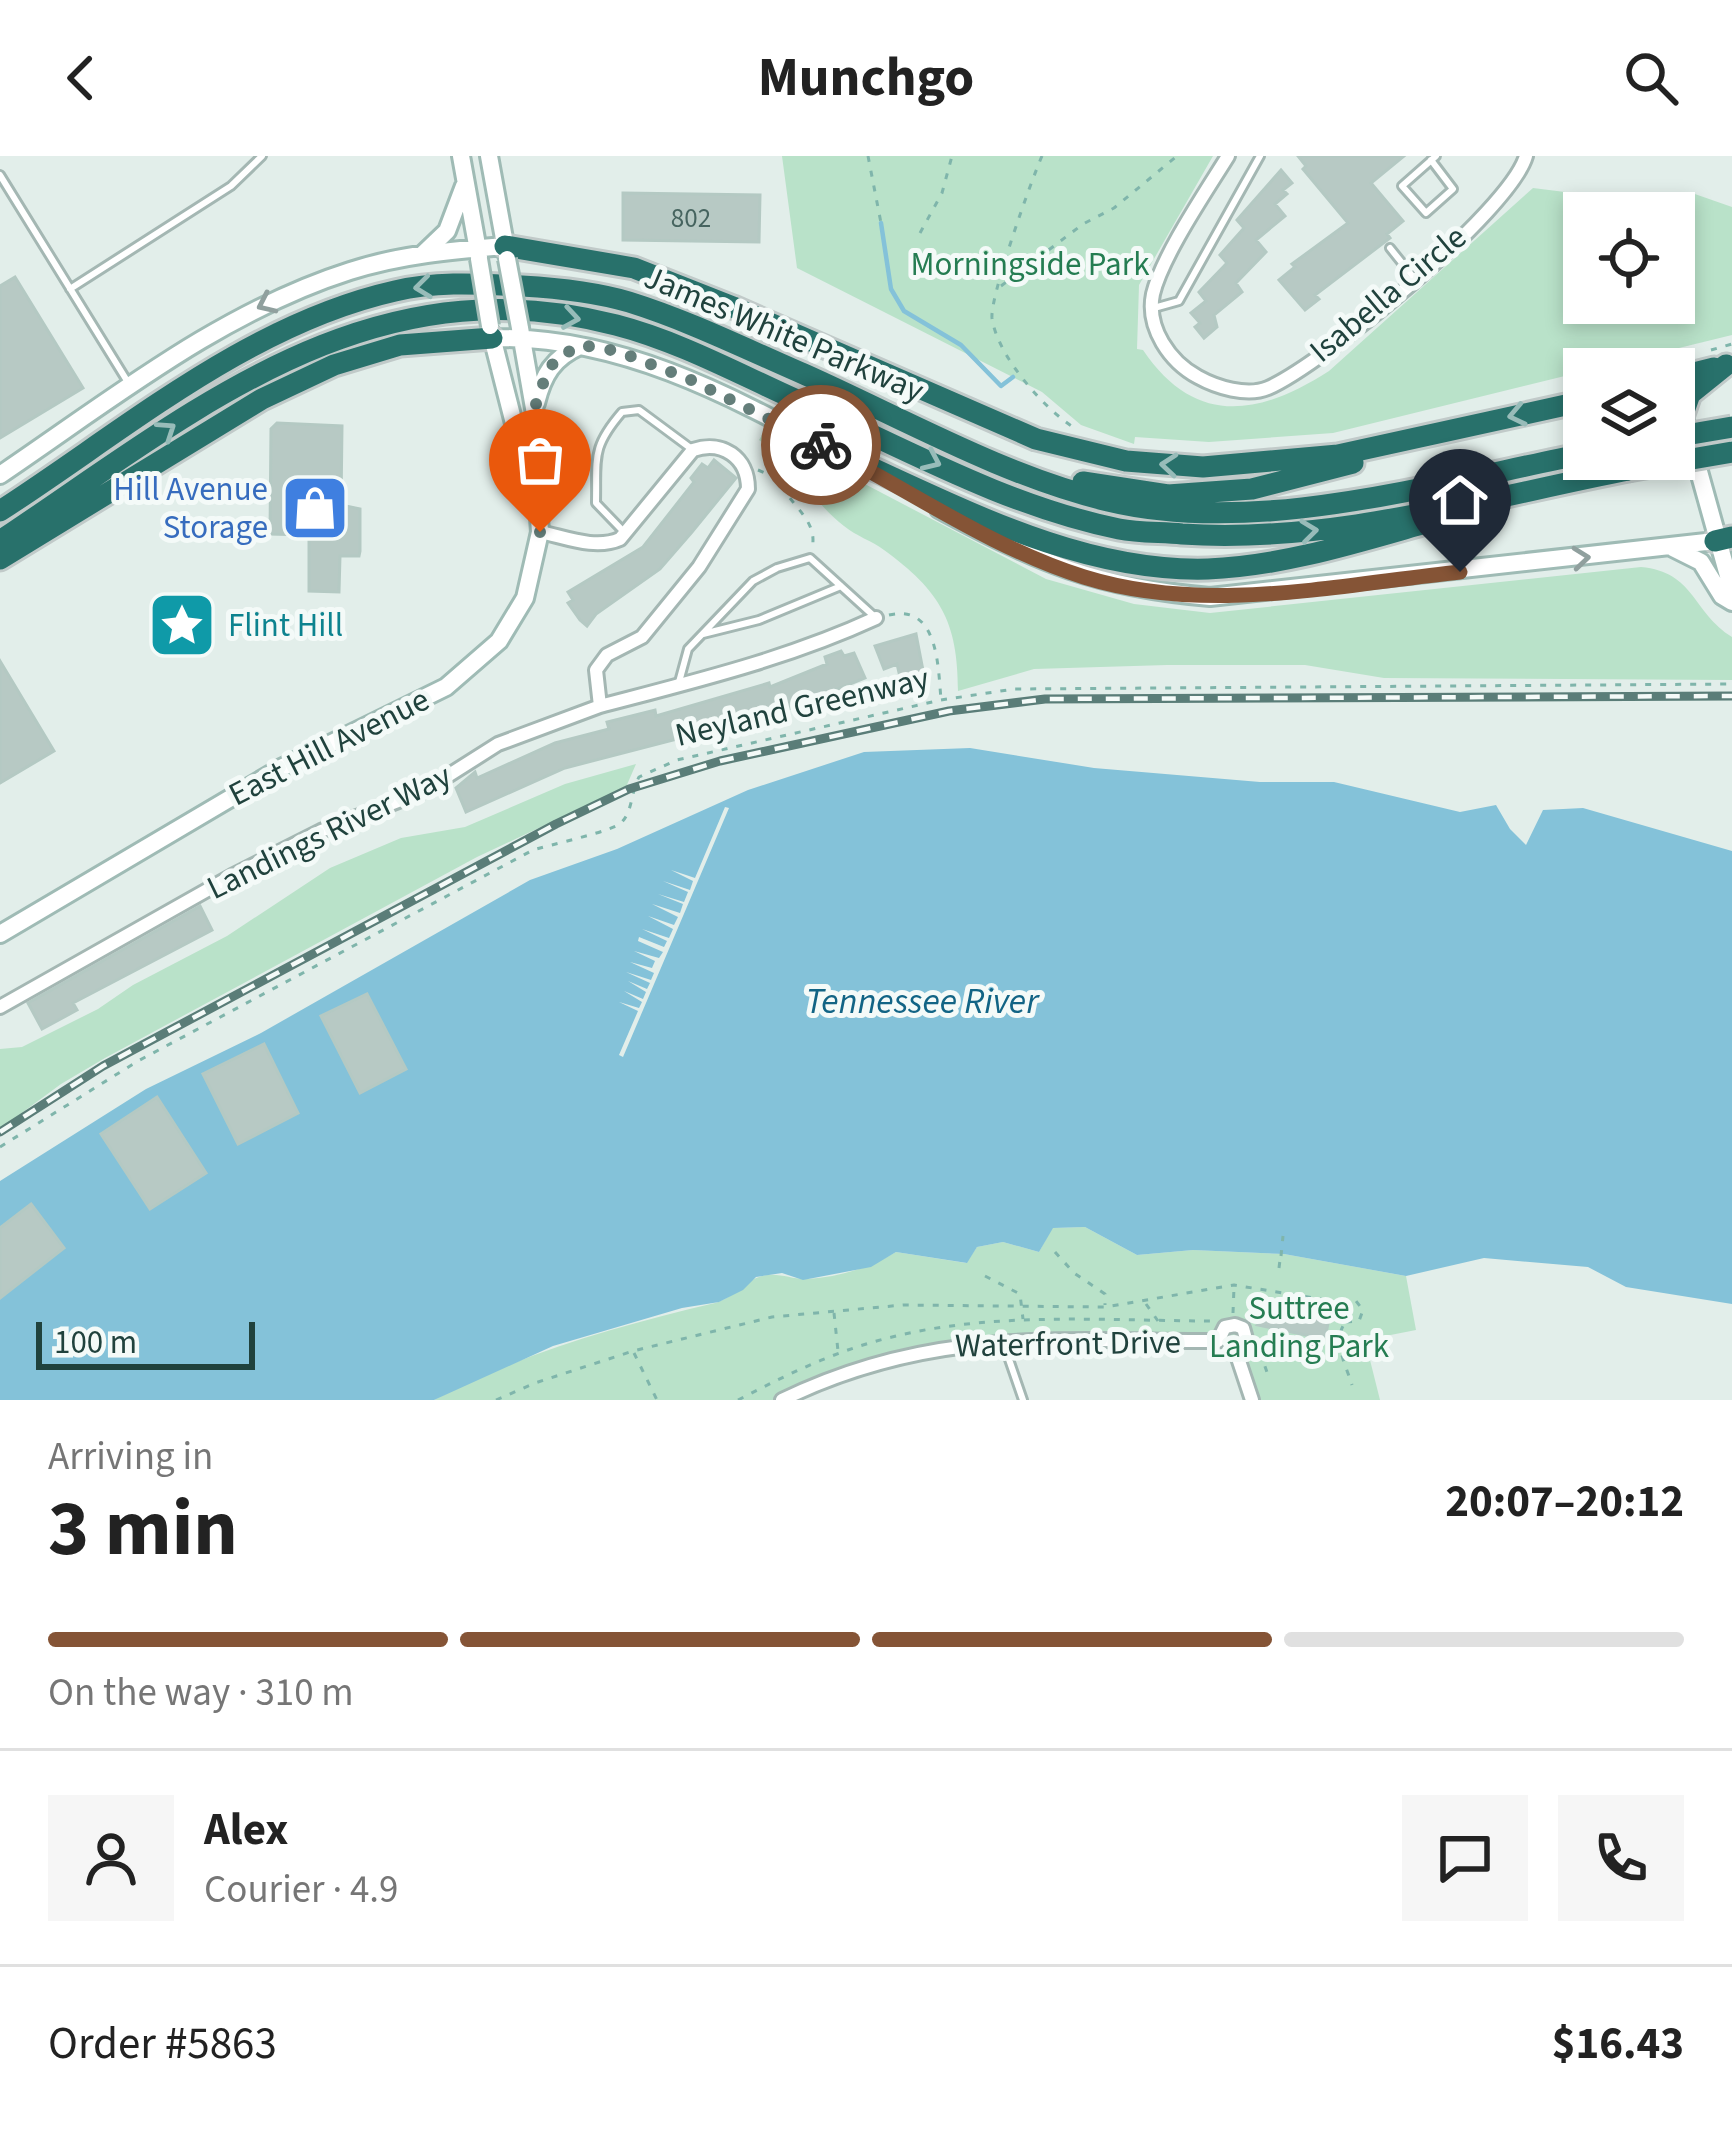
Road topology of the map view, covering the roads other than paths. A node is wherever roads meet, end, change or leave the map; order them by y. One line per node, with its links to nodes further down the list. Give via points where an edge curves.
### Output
1 (461, 156): 9 (main road, East Hill Avenue)
2 (489, 156): 11 (main road, East Hill Avenue)
3 (1228, 156): 16 (street, via 1187,221)
4 (1260, 156): 16 (lane, via 1179,302)
5 (1526, 156): 14 (street, Isabella Circle, via 1500,196)
6 (258, 158): 15 (lane, via 231,186)
7 (1434, 158): 7 (lane, via 1402,186 1426,214 1453,189)
8 (0, 175): 15 (lane)
9 (466, 180): 12 (main road, East Hill Avenue); 13 (main road, via 448,231)
10 (1390, 248): 14 (lane)
11 (506, 253): 12 (main road); 18 (main road, East Hill Avenue, bridge); 27 (highway, one-way to 11, via 1338,455 1203,467 1126,461 1036,439 634,268)
12 (478, 254): 13 (main road); 17 (main road, East Hill Avenue, bridge)
13 (417, 257): 22 (main road, one-way to 22, via 356,269 264,305)
14 (1414, 278): 16 (street, Isabella Circle, via 1353,332 1264,390 1219,388 1176,365)
15 (70, 289): 22 (lane)
16 (1154, 308)
17 (491, 332): 18 (main road); 35 (main road, East Hill Avenue, via 520,447); 46 (highway, via 334,365 262,399)
18 (521, 333): 19 (main road); 25 (main road, East Hill Avenue)
19 (581, 345): 25 (main road, via 557,358); 29 (main road, via 689,379)
20 (1729, 365): 21 (highway); 23 (highway)
21 (1695, 373)
22 (131, 387): 37 (main road)
23 (1695, 390)
24 (1563, 406): 27 (highway, one-way to 27)
25 (534, 410): 35 (main road, East Hill Avenue)
26 (1732, 428): 28 (highway, bridge)
27 (1450, 430): 36 (highway, via 1252,489 1168,494)
28 (1695, 434)
29 (827, 448): 39 (highway, via 1046,542 1138,566 1209,569 1315,555); 45 (main road, one-way to 45, via 1041,562 1147,592 1270,592)
30 (693, 450): 42 (street); 42 (lane, via 639,410 622,412 601,436 596,503); 53 (street, via 718,445 744,467 748,489 700,567 642,637 596,670)
31 (1732, 452): 34 (highway, James White Parkway, bridge)
32 (1695, 457): 43 (main road)
33 (1563, 458): 36 (highway, James White Parkway, via 1371,496 1217,512 1108,501)
34 (1695, 458)
35 (536, 473): 41 (main road, East Hill Avenue)
36 (1023, 473): 40 (highway, James White Parkway, one-way to 40, via 628,302 461,283 394,291 298,325 203,375)
37 (0, 475)
38 (1575, 480): 44 (highway, James White Parkway, one-way to 38, via 199,408 305,349 386,322 461,310 617,325 1014,498 1120,530 1309,532)
39 (1577, 480)
40 (0, 511)
41 (540, 532): 42 (street, via 608,544); 54 (main road, East Hill Avenue, via 520,609 465,673 283,767)
42 (625, 533)
43 (1724, 539): 45 (main road); 48 (main road)
44 (0, 542)
45 (1672, 547): 49 (main road, via 1708,569)
46 (0, 559)
47 (841, 586): 50 (lane); 51 (lane); 51 (lane, via 810,557 777,568)
48 (1732, 590)
49 (1732, 602)
50 (876, 618): 52 (street, Landings River Way, via 810,648)
51 (703, 634): 52 (lane, via 683,661)
52 (678, 686): 53 (street, Landings River Way)
53 (601, 706): 55 (street, Landings River Way, via 498,744 424,791 321,831)
54 (0, 934)
55 (0, 1007)
56 (1218, 1341): 57 (street, Waterfront Drive); 58 (street, Waterfront Drive); 58 (street, Waterfront Drive, via 1225,1327 1244,1328 1249,1341)
57 (1003, 1342): 59 (street, Waterfront Drive, via 900,1354); 60 (lane)
58 (1237, 1355): 61 (street, Waterfront Drive)
59 (782, 1400)
60 (1023, 1400)
61 (1252, 1400)

